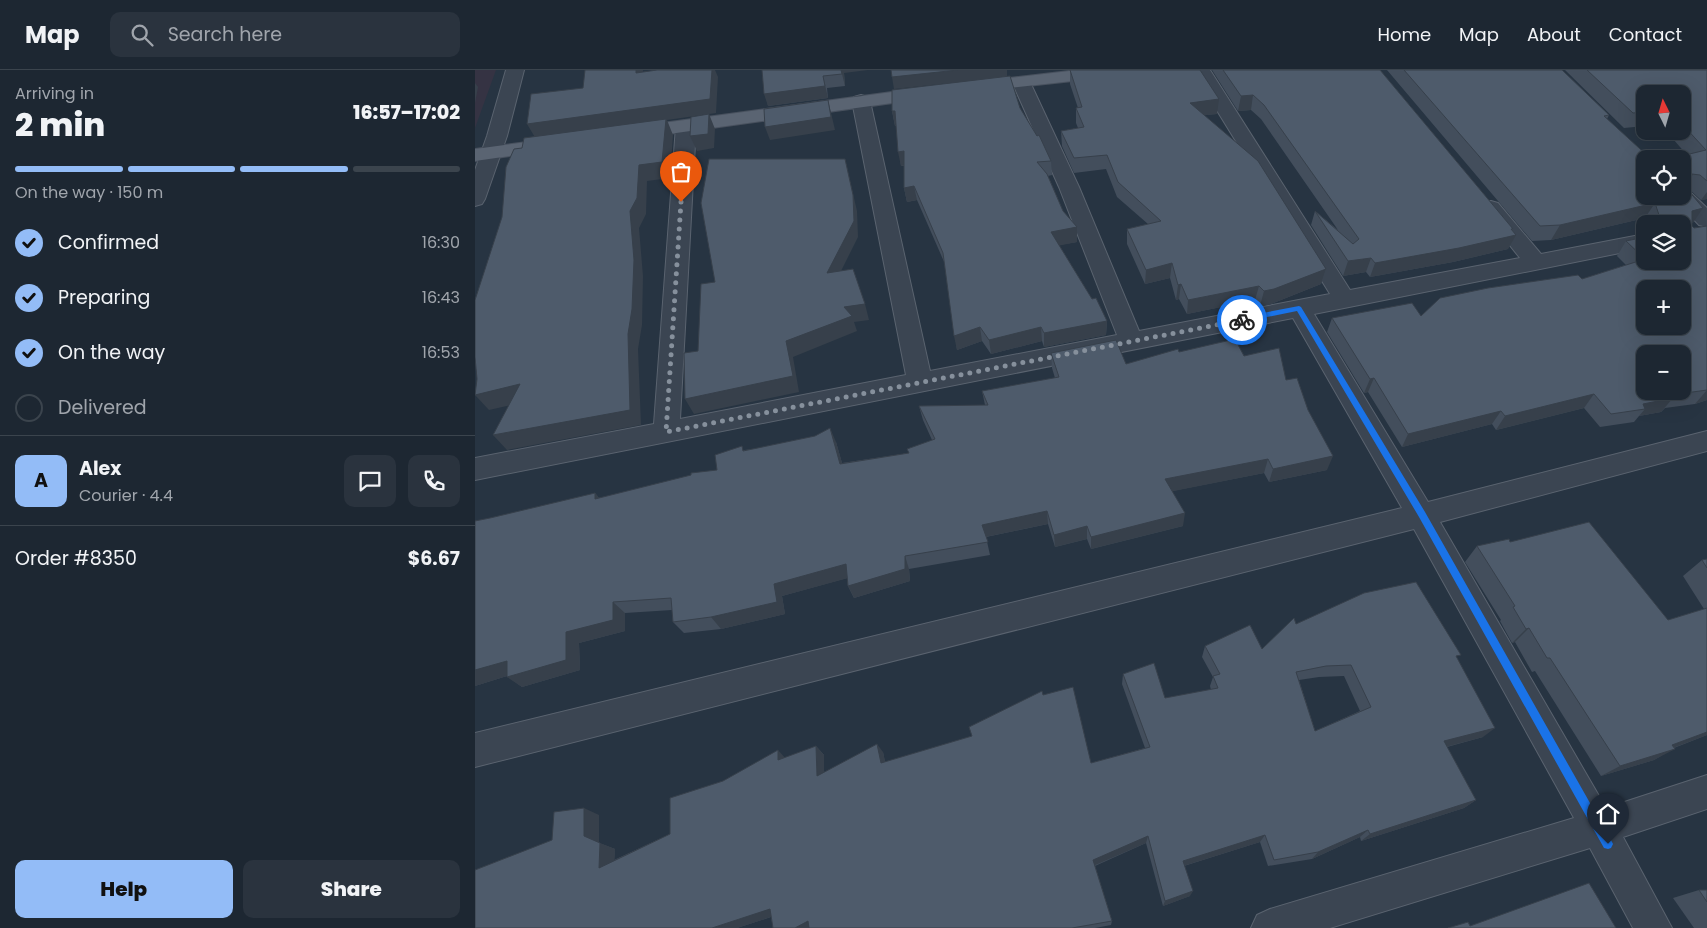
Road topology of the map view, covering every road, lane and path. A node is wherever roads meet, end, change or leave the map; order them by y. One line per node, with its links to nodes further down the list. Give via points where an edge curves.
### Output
1 (515, 70): 11 (street)
2 (1127, 70): 4 (main road)
3 (1201, 70): 18 (street)
4 (1015, 76): 5 (main road); 20 (street, via 1069,187)
5 (950, 84): 6 (main road); 7 (main road, via 621,128)
6 (861, 101): 7 (main road); 21 (street)
7 (687, 126): 22 (street)
8 (555, 129): 11 (main road)
9 (475, 139): 11 (main road)
10 (569, 142): 11 (main road)
11 (488, 148): 13 (street)
12 (1479, 192): 17 (street)
13 (475, 198)
14 (1688, 205): 15 (street)
15 (1702, 227)
16 (1636, 243): 17 (street)
17 (1536, 262): 18 (street)
18 (1345, 300): 19 (street)
19 (1299, 308): 20 (street); 25 (street)
20 (1131, 341): 21 (street)
21 (920, 382): 22 (street)
22 (666, 432): 24 (street)
23 (1707, 441): 25 (street)
24 (475, 469)
25 (1422, 515): 26 (street); 28 (street)
26 (475, 750)
27 (1707, 792): 28 (street)
28 (1599, 828): 29 (street); 30 (street)
29 (1273, 928)
30 (1653, 928)

